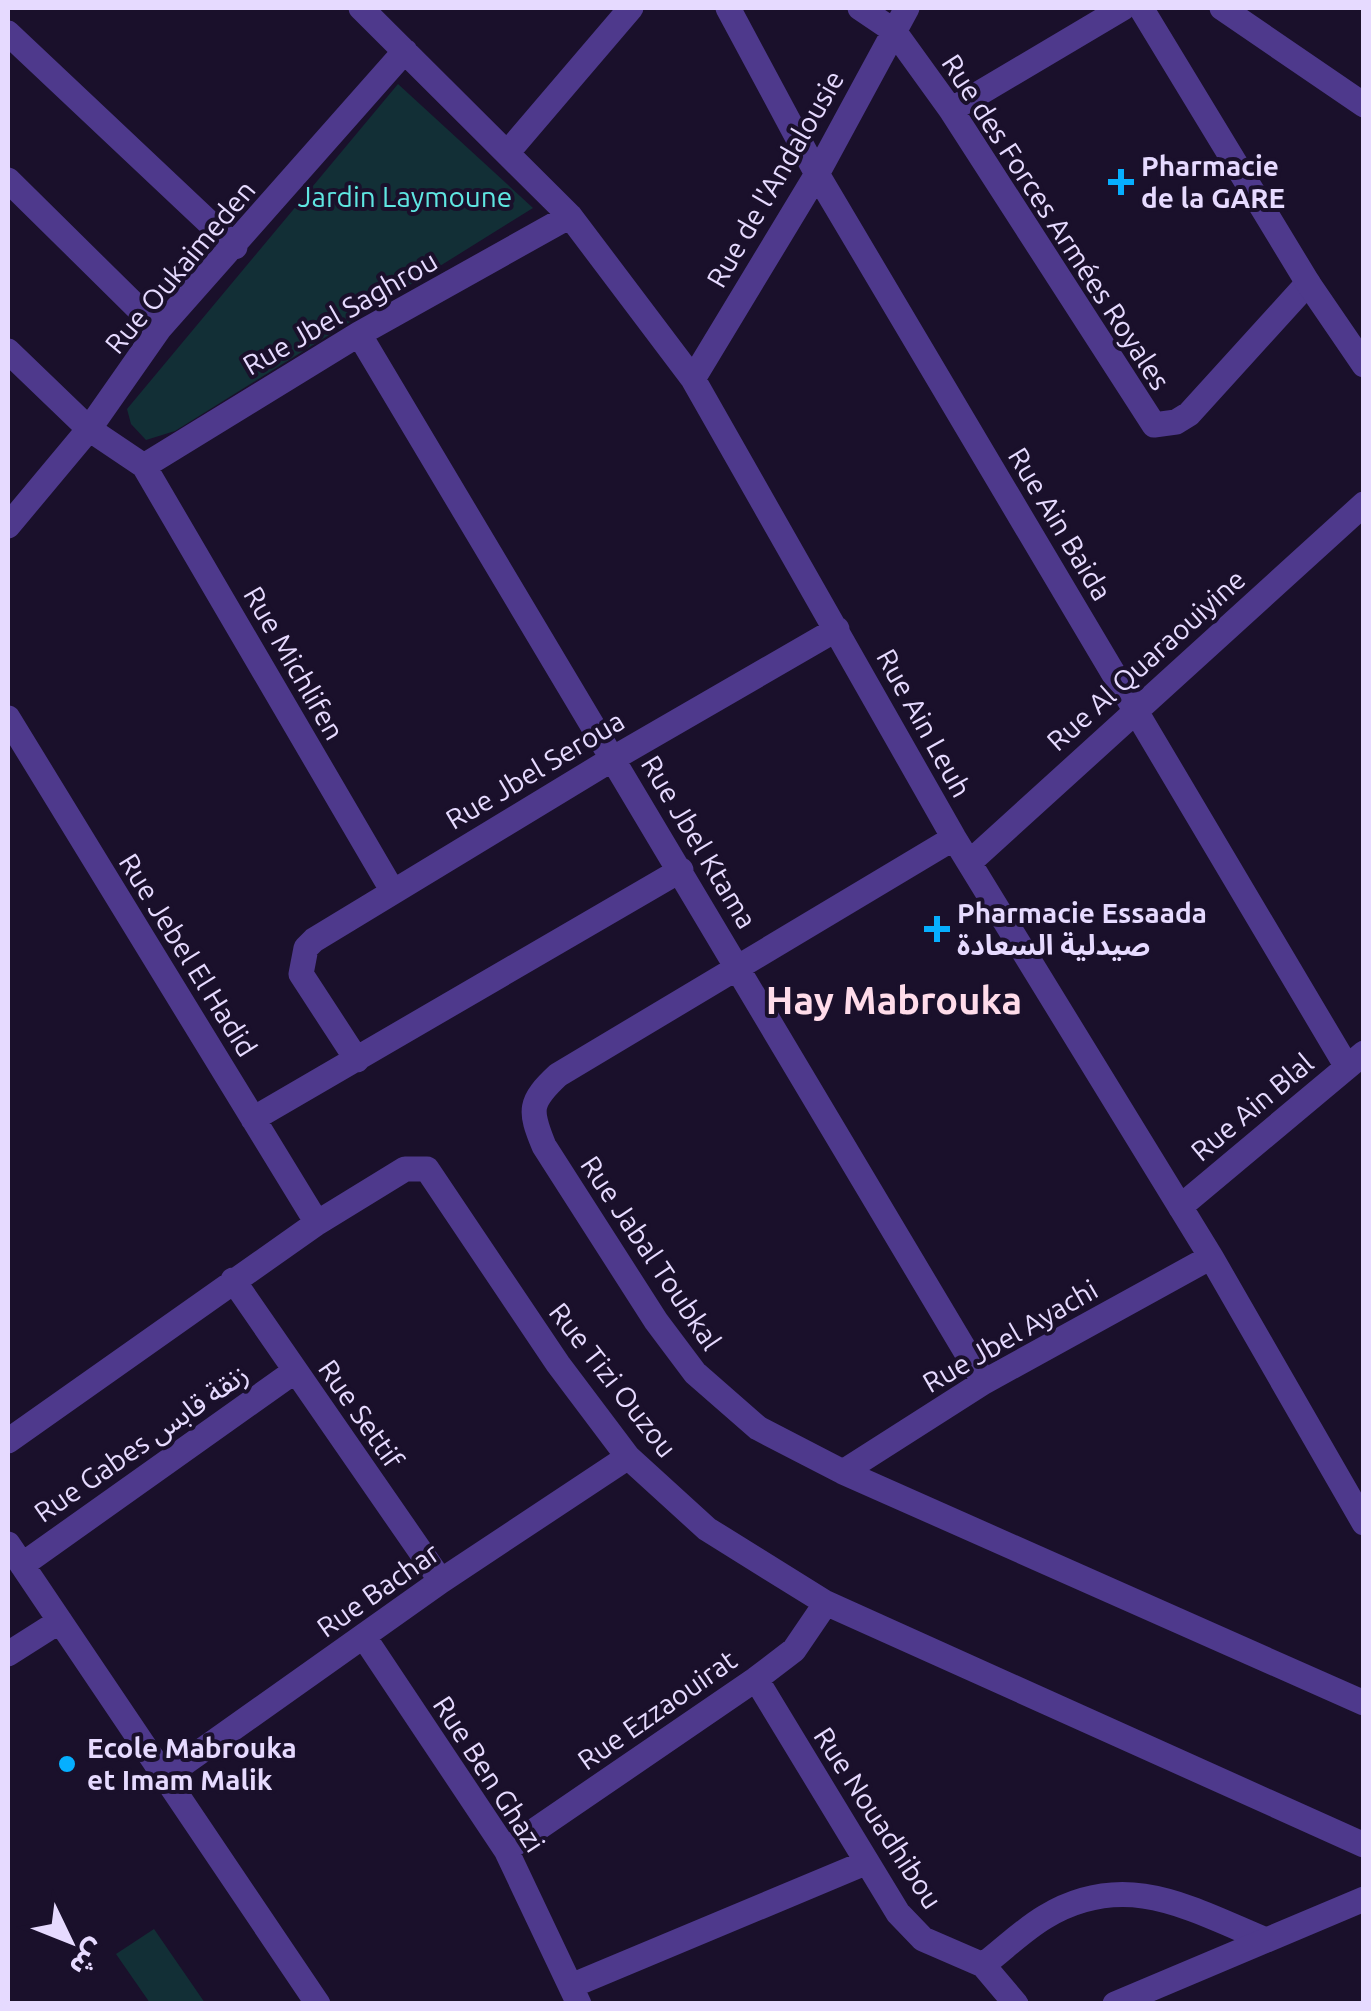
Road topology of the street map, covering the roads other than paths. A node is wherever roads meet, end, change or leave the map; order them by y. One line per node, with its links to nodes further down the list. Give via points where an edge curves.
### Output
1 (361, 8): 11 (street, Rue Ain Leuh)
2 (631, 8): 14 (street)
3 (728, 8): 15 (street, Rue Ain Baida)
4 (860, 8): 9 (street, Rue des Forces Armées Royales)
5 (907, 8): 9 (street, Rue de l'Andalousie)
6 (1123, 8): 13 (street)
7 (1140, 8): 19 (street)
8 (1222, 8): 12 (street)
9 (894, 31): 13 (street, Rue des Forces Armées Royales); 15 (street, Rue de l'Andalousie)
10 (8, 33): 18 (street)
11 (405, 52): 14 (street, Rue Ain Leuh); 18 (street, Rue Oukaimeden)
12 (1364, 104)
13 (952, 110): 19 (street, Rue des Forces Armées Royales, via 1152,424 1182,419)
14 (508, 152): 17 (street, Rue Ain Leuh)
15 (817, 174): 24 (street, Rue de l'Andalousie); 30 (street, Rue Ain Baida)
16 (8, 180): 20 (street)
17 (570, 216): 21 (street, Rue Jbel Saghrou); 24 (street, Rue Ain Leuh)
18 (235, 248): 20 (street, Rue Oukaimeden)
19 (1308, 283): 23 (street)
20 (159, 330): 25 (street, Rue Oukaimeden)
21 (359, 334): 26 (street, Rue Jbel Saghrou); 32 (street, Rue Jbel Ktama)
22 (8, 351): 25 (street)
23 (1364, 365)
24 (693, 379): 29 (street, Rue Ain Leuh)
25 (89, 429): 26 (street); 28 (street, Rue Oukaimeden)
26 (144, 466): 36 (street, Rue Michlifen)
27 (1364, 504): 30 (street, Rue Al Quaraouiyine)
28 (8, 526)
29 (837, 630): 32 (street, Rue Jbel Seroua); 33 (street, Rue Ain Leuh)
30 (1135, 709): 34 (street, Rue Al Quaraouiyine); 39 (street, Rue Ain Baida)
31 (8, 718): 40 (street, Rue Jebel El Hadid)
32 (614, 758): 35 (street, Rue Jbel Ktama); 36 (street, Rue Jbel Seroua)
33 (954, 838): 34 (street, Rue Ain Leuh); 37 (street, Rue Jabal Toubkal)
34 (970, 862): 41 (street, Rue Ain Leuh)
35 (681, 870): 37 (street, Rue Jbel Ktama); 38 (street)
36 (392, 890): 38 (street, Rue Jbel Seroua, via 306,948 300,974)
37 (738, 966): 46 (street, Rue Jbel Ktama); 49 (street, Rue Jabal Toubkal, via 558,1075 538,1094 532,1116 554,1162 695,1373 758,1428)
38 (356, 1060): 40 (street)
39 (1355, 1060): 41 (street, Rue Ain Blal)
40 (253, 1118): 42 (street, Rue Jebel El Hadid)
41 (1180, 1207): 43 (street, Rue Ain Leuh)
42 (317, 1223): 44 (street, Rue Tizi Ouzou); 48 (street, Rue Tizi Ouzou, via 405,1168 427,1169)
43 (1210, 1258): 46 (street, Rue Jbel Ayachi); 50 (street, Rue Ain Leuh)
44 (233, 1280): 45 (street, Rue Settif); 47 (street, Rue Tizi Ouzou)
45 (295, 1370): 51 (street, Rue Gabes زنقة قابس); 52 (street, Rue Settif)
46 (984, 1382): 49 (street, Rue Jbel Ayachi)
47 (8, 1441)
48 (628, 1457): 52 (street, Rue Bachar); 53 (street, Rue Tizi Ouzou, via 708,1528)
49 (843, 1472): 58 (street, Rue Jabal Toubkal)
50 (1364, 1523)
51 (15, 1554): 54 (street)
52 (441, 1582): 55 (street, Rue Bachar)
53 (826, 1604): 57 (street, Rue Ezzaouirat, via 794,1650); 60 (street, Rue Tizi Ouzou)
54 (60, 1621): 56 (street); 59 (street)
55 (364, 1636): 59 (street, Rue Bachar); 61 (street, Rue Ben Ghazi)
56 (8, 1654)
57 (756, 1679): 61 (street, Rue Ezzaouirat); 62 (street, Rue Nouadhibou)
58 (1364, 1703)
59 (166, 1776): 67 (street)
60 (1364, 1844)
61 (506, 1850): 66 (street, Rue Ben Ghazi)
62 (865, 1863): 65 (street, Rue Nouadhibou, via 923,1940); 66 (street)
63 (1364, 1899): 64 (street)
64 (1266, 1940): 65 (street, via 1146,1893 1091,1895 1043,1917); 69 (street)
65 (983, 1965): 68 (street, Rue Nouadhibou)
66 (575, 1995)
67 (318, 2004)
68 (1016, 2004)
69 (1114, 2004)

